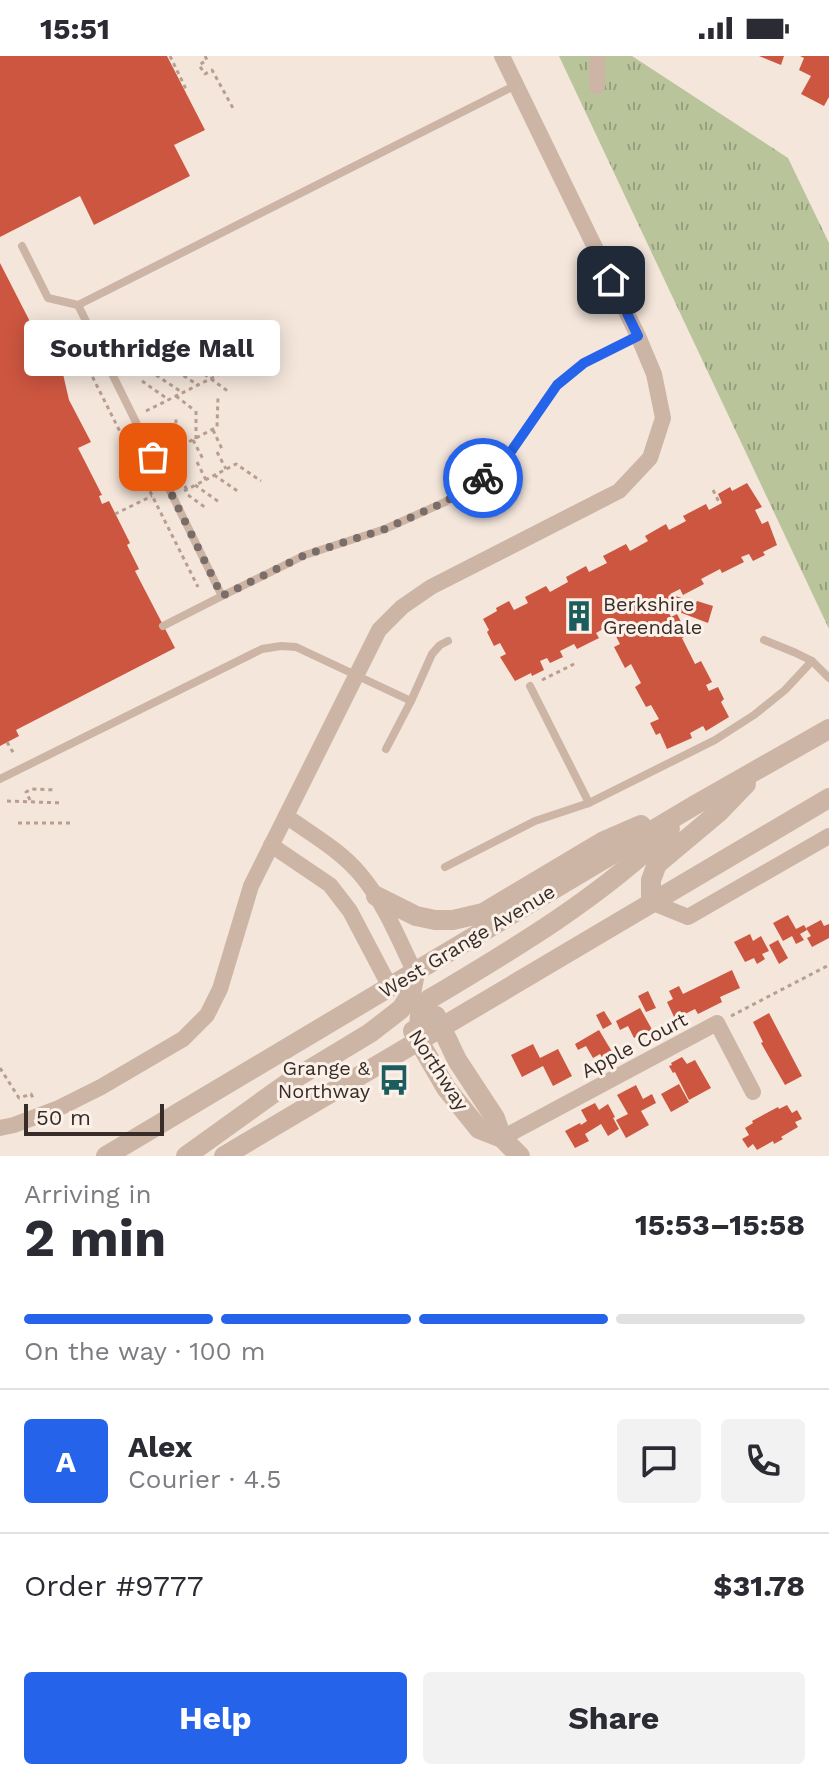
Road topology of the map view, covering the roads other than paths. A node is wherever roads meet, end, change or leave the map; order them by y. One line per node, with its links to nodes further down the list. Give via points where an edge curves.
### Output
1 (502, 56): 3 (street)
2 (597, 56): 4 (street)
3 (516, 85): 6 (lane); 7 (street)
4 (597, 86)
5 (22, 246): 6 (lane, via 48,298)
6 (78, 305): 8 (lane)
7 (638, 336): 8 (lane, via 584,363 557,385 510,453 468,488 385,529 305,555); 13 (street, via 654,374 663,418 650,458 619,491 402,607 379,630)
8 (222, 596): 9 (lane)
9 (163, 626)
10 (764, 640): 12 (lane)
11 (448, 641): 16 (lane, via 432,654)
12 (812, 661): 14 (lane); 23 (lane, via 775,698 715,740)
13 (356, 675): 16 (lane); 20 (lane, via 296,647 262,649); 25 (street)
14 (829, 678)
15 (530, 686): 23 (lane)
16 (411, 701): 18 (lane)
17 (829, 729): 19 (street, West Grange Avenue)
18 (386, 749)
19 (766, 764): 21 (street, West Grange Avenue); 30 (street, via 657,864)
20 (0, 779)
21 (715, 794): 24 (street, West Grange Avenue); 29 (street, via 602,842 483,913 435,920)
22 (829, 798): 30 (street)
23 (589, 803): 28 (lane, via 535,821)
24 (695, 805): 31 (street, West Grange Avenue); 33 (street, via 643,855 529,940)
25 (286, 816): 27 (street); 29 (street, via 344,858)
26 (829, 836): 30 (street, via 688,917)
27 (271, 845): 32 (street, via 330,885 350,911); 38 (street, via 251,886 207,1015 183,1039 142,1065 59,1108)
28 (445, 867)
29 (376, 896): 31 (street)
30 (651, 902): 35 (street)
31 (415, 973): 32 (street, West Grange Avenue); 33 (street, Northway); 34 (street)
32 (390, 987): 34 (street, Northway); 40 (street, West Grange Avenue)
33 (428, 1000): 35 (street, Northway); 36 (street, via 420,1015)
34 (401, 1009): 36 (street, Northway); 41 (street)
35 (441, 1027): 36 (street); 39 (street, Northway)
36 (418, 1040): 39 (street, Northway, via 446,1088 479,1129); 42 (street)
37 (753, 1092): 39 (street, Apple Court, via 717,1023)
38 (0, 1128)
39 (502, 1138): 43 (street, Northway)
40 (106, 1156)
41 (186, 1156)
42 (224, 1156)
43 (520, 1156)

